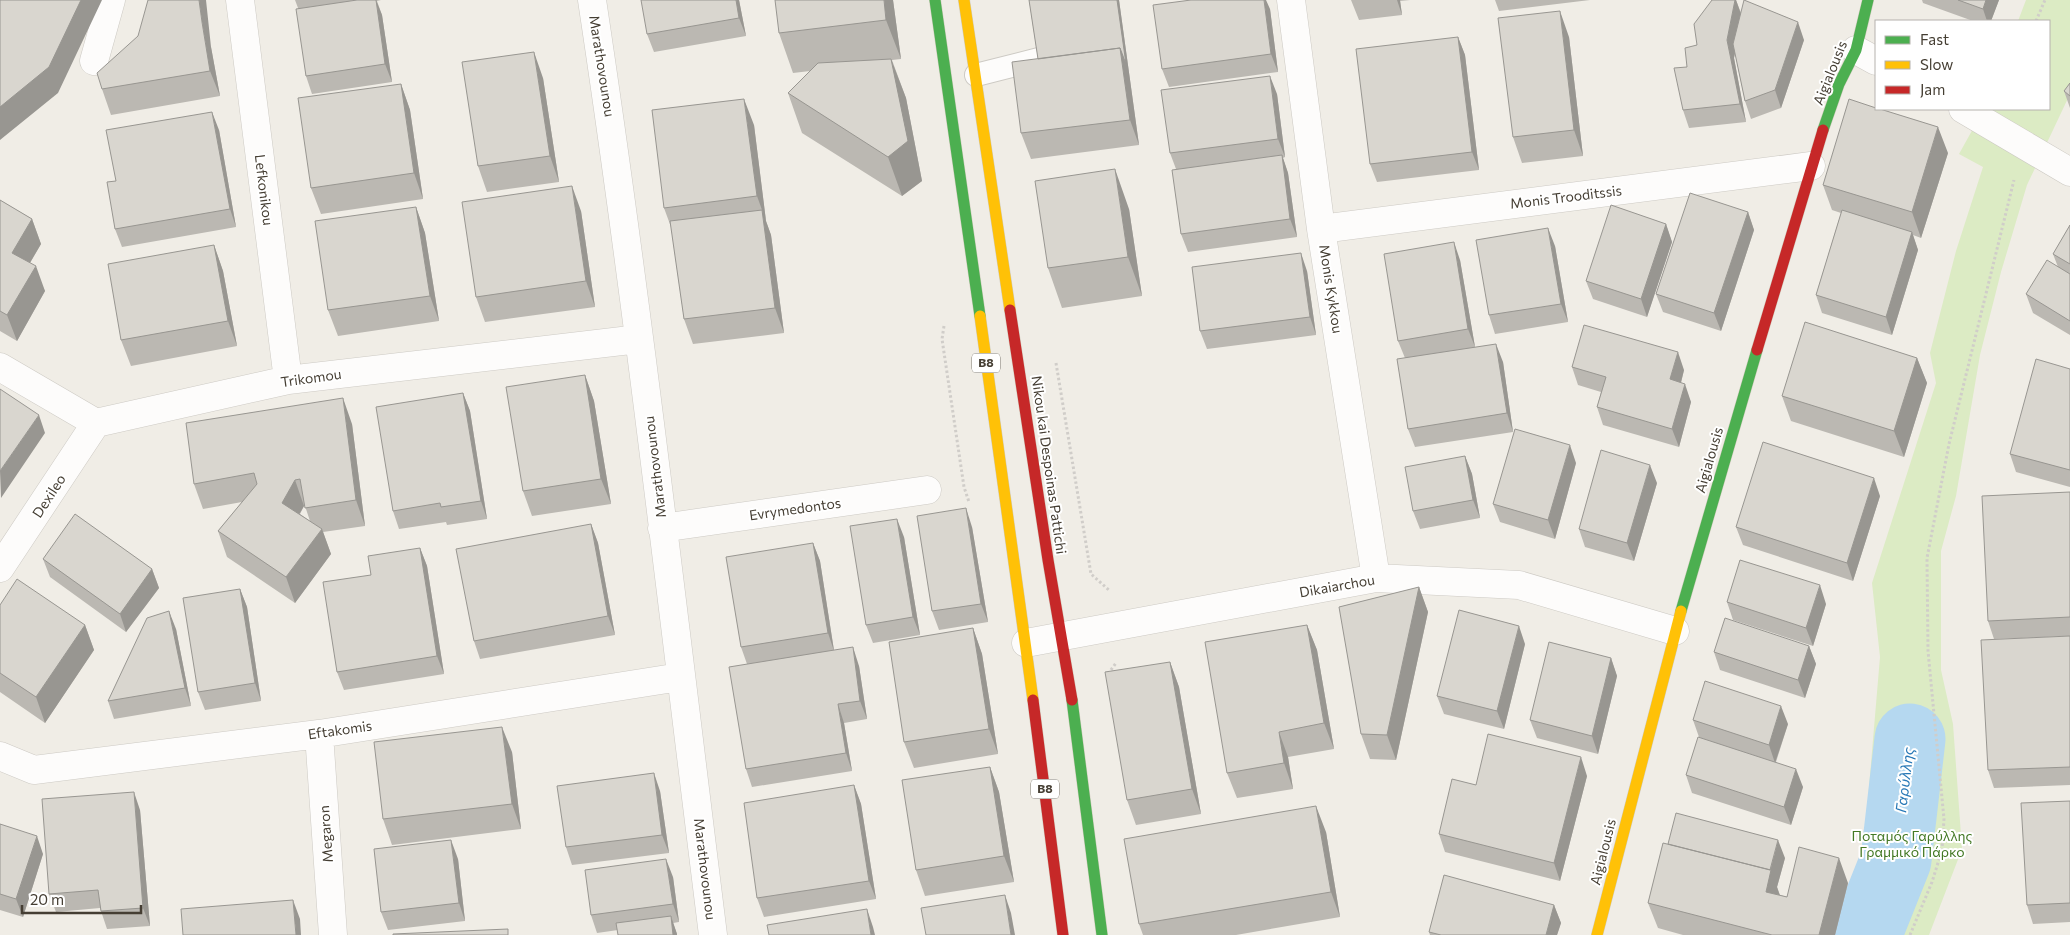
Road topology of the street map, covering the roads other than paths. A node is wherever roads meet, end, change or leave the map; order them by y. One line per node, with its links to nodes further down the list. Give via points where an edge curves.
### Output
1 (112, 0): 10 (street)
2 (240, 0): 18 (street, Lefkonikou)
3 (592, 0): 16 (street, Marathovounou)
4 (935, 0): 26 (main road, B8)
5 (964, 0): 11 (main road, Nikou kai Despoinas Pattichi)
6 (1291, 0): 15 (street, Monis Kykkou)
7 (1868, 0): 9 (main road, Aigialousis)
8 (1063, 53): 11 (lane)
9 (1866, 55): 13 (main road, Aigialousis, via 1840,84)
10 (94, 61)
11 (976, 75): 25 (main road, Nikou kai Despoinas Pattichi)
12 (1969, 112): 14 (street)
13 (1811, 166): 15 (street, Monis Trooditssis); 24 (main road, Aigialousis)
14 (2070, 172)
15 (1321, 229): 23 (street, Monis Kykkou)
16 (639, 339): 18 (street, Trikomou); 21 (street, Marathovounou)
17 (0, 367): 19 (street)
18 (288, 380): 19 (street, Trikomou)
19 (96, 423): 22 (street, Dexileo)
20 (927, 490): 21 (street, Evrymedontos)
21 (662, 528): 27 (street, Marathovounou)
22 (0, 568)
23 (1376, 578): 24 (street, Dikaiarchou, via 1519,585); 25 (street, Dikaiarchou)
24 (1675, 631): 34 (main road, Aigialousis)
25 (1061, 637): 26 (street, Dikaiarchou); 33 (main road, Nikou kai Despoinas Pattichi)
26 (1026, 643): 32 (main road, B8)
27 (680, 677): 28 (street, Eftakomis); 31 (street, Marathovounou)
28 (319, 734): 29 (street, Eftakomis, via 34,770); 30 (street, Megaron)
29 (0, 756)
30 (333, 935)
31 (713, 935)
32 (1063, 935)
33 (1102, 935)
34 (1597, 935)

